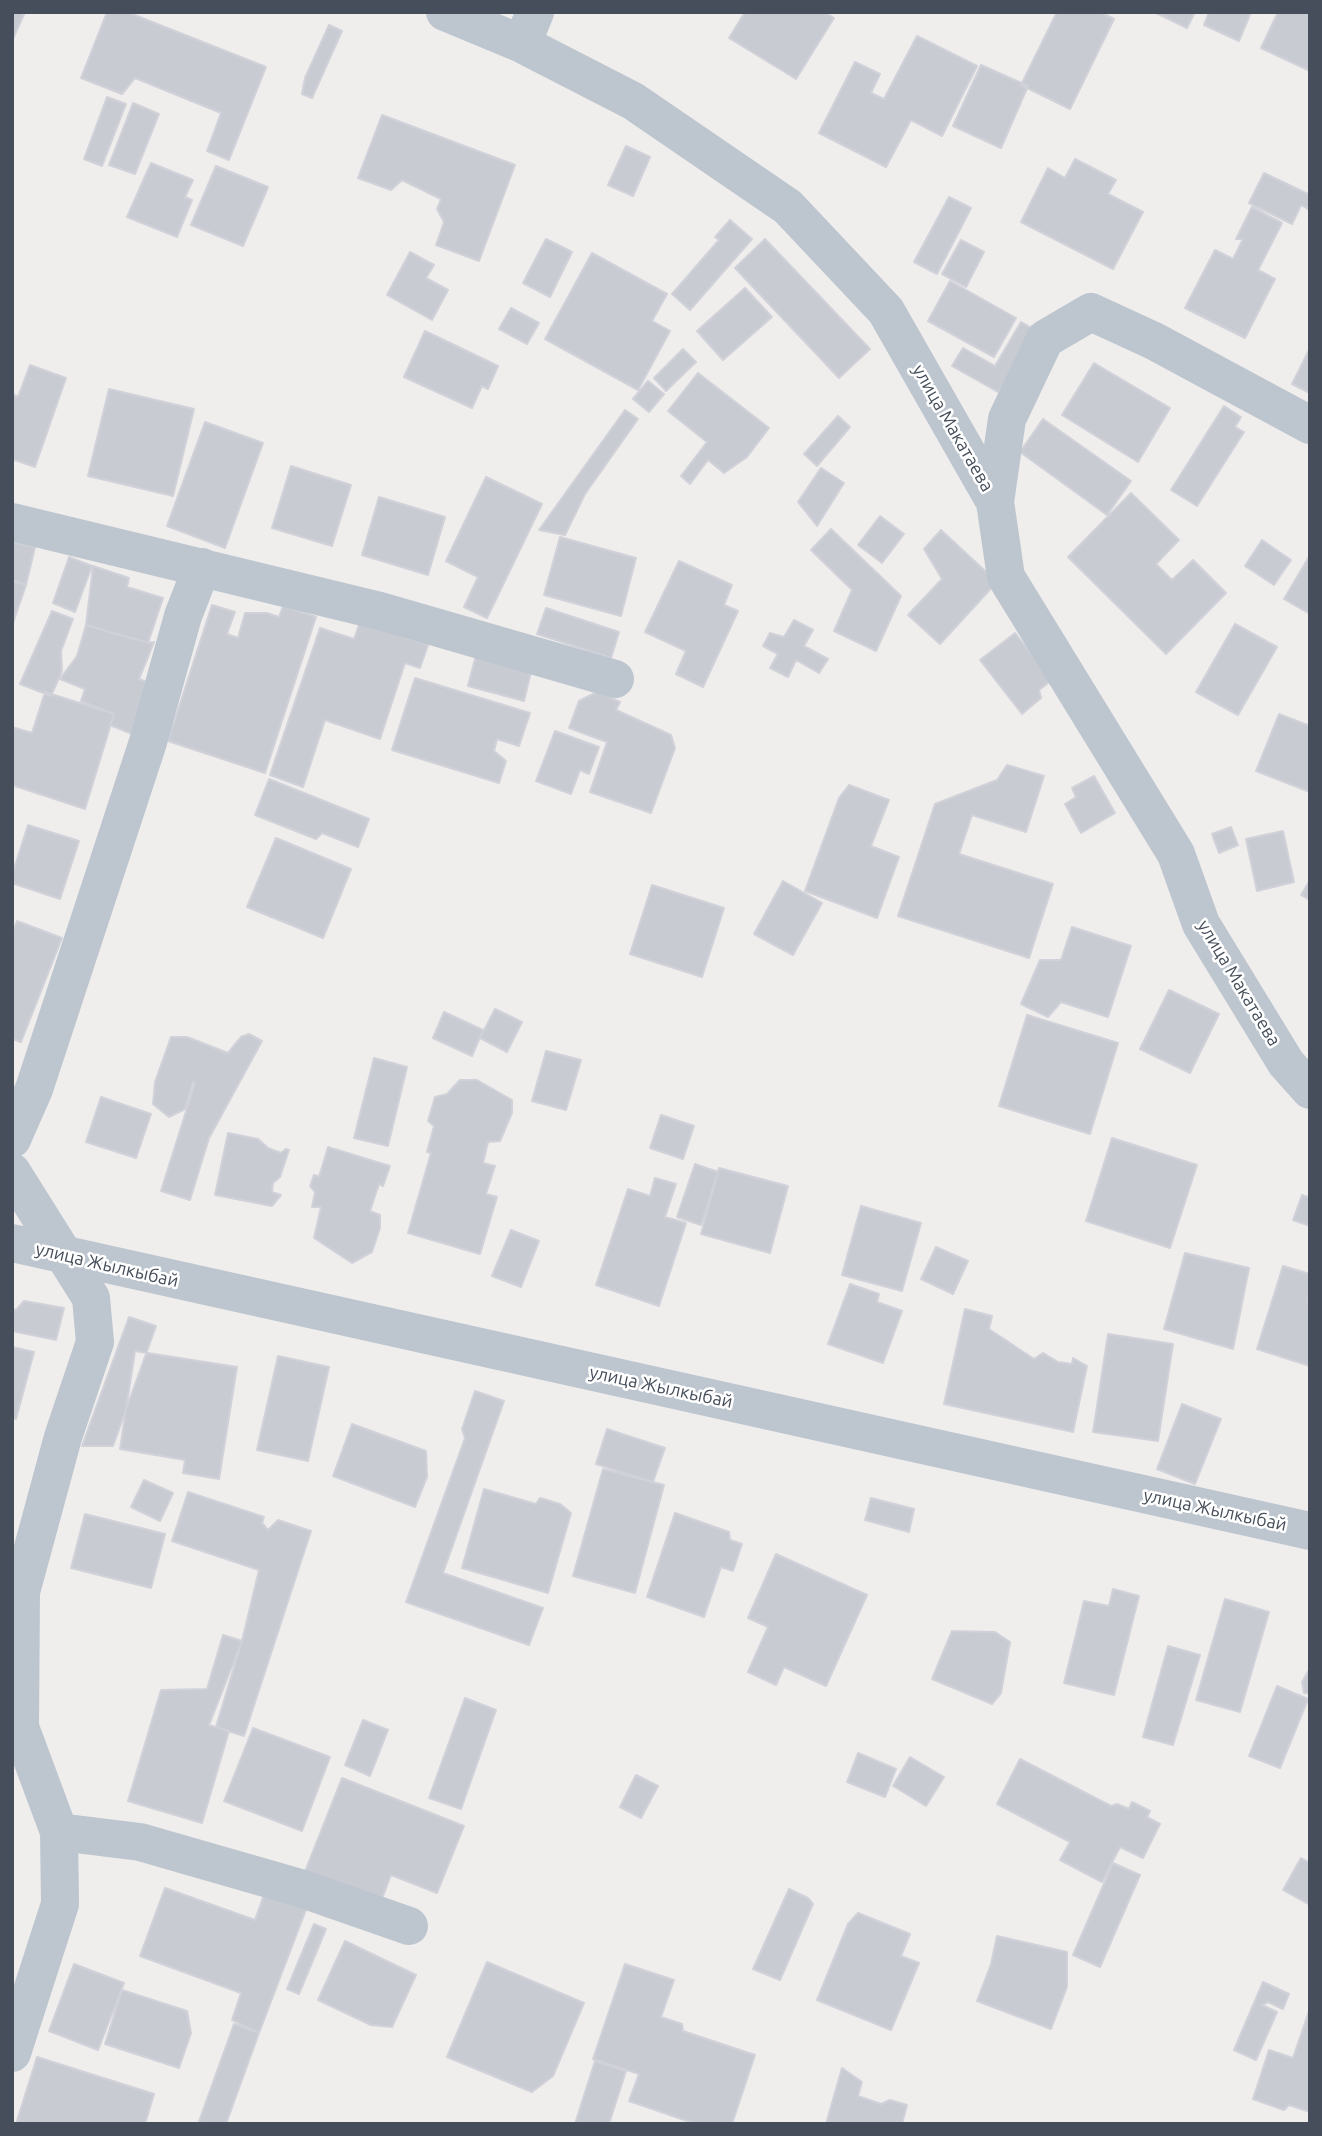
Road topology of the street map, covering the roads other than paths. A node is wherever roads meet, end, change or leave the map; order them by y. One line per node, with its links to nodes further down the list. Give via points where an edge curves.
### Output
1 (445, 12): 2 (street, улица Макатаева)
2 (529, 28): 4 (street, улица Макатаева, via 789,207 886,311)
3 (1310, 425): 4 (street, via 1091,312 1045,339 1007,419)
4 (995, 502): 8 (street, улица Макатаева, via 1006,577 1176,854 1201,924 1286,1063)
5 (12, 522): 6 (street)
6 (202, 567): 7 (street, via 380,611); 9 (street, via 84,939 34,1089)
7 (615, 679)
8 (1310, 1090)
9 (12, 1139)
10 (12, 1172): 12 (street)
11 (12, 1243): 12 (street, улица Жылкыбай)
12 (65, 1255): 13 (street, улица Жылкыбай); 14 (street, via 91,1298 94,1342 21,1592)
13 (1310, 1531)
14 (16, 1726): 15 (street)
15 (59, 1832): 16 (street, via 140,1842 300,1888); 17 (street, via 60,1904)
16 (410, 1926)
17 (12, 2052)

